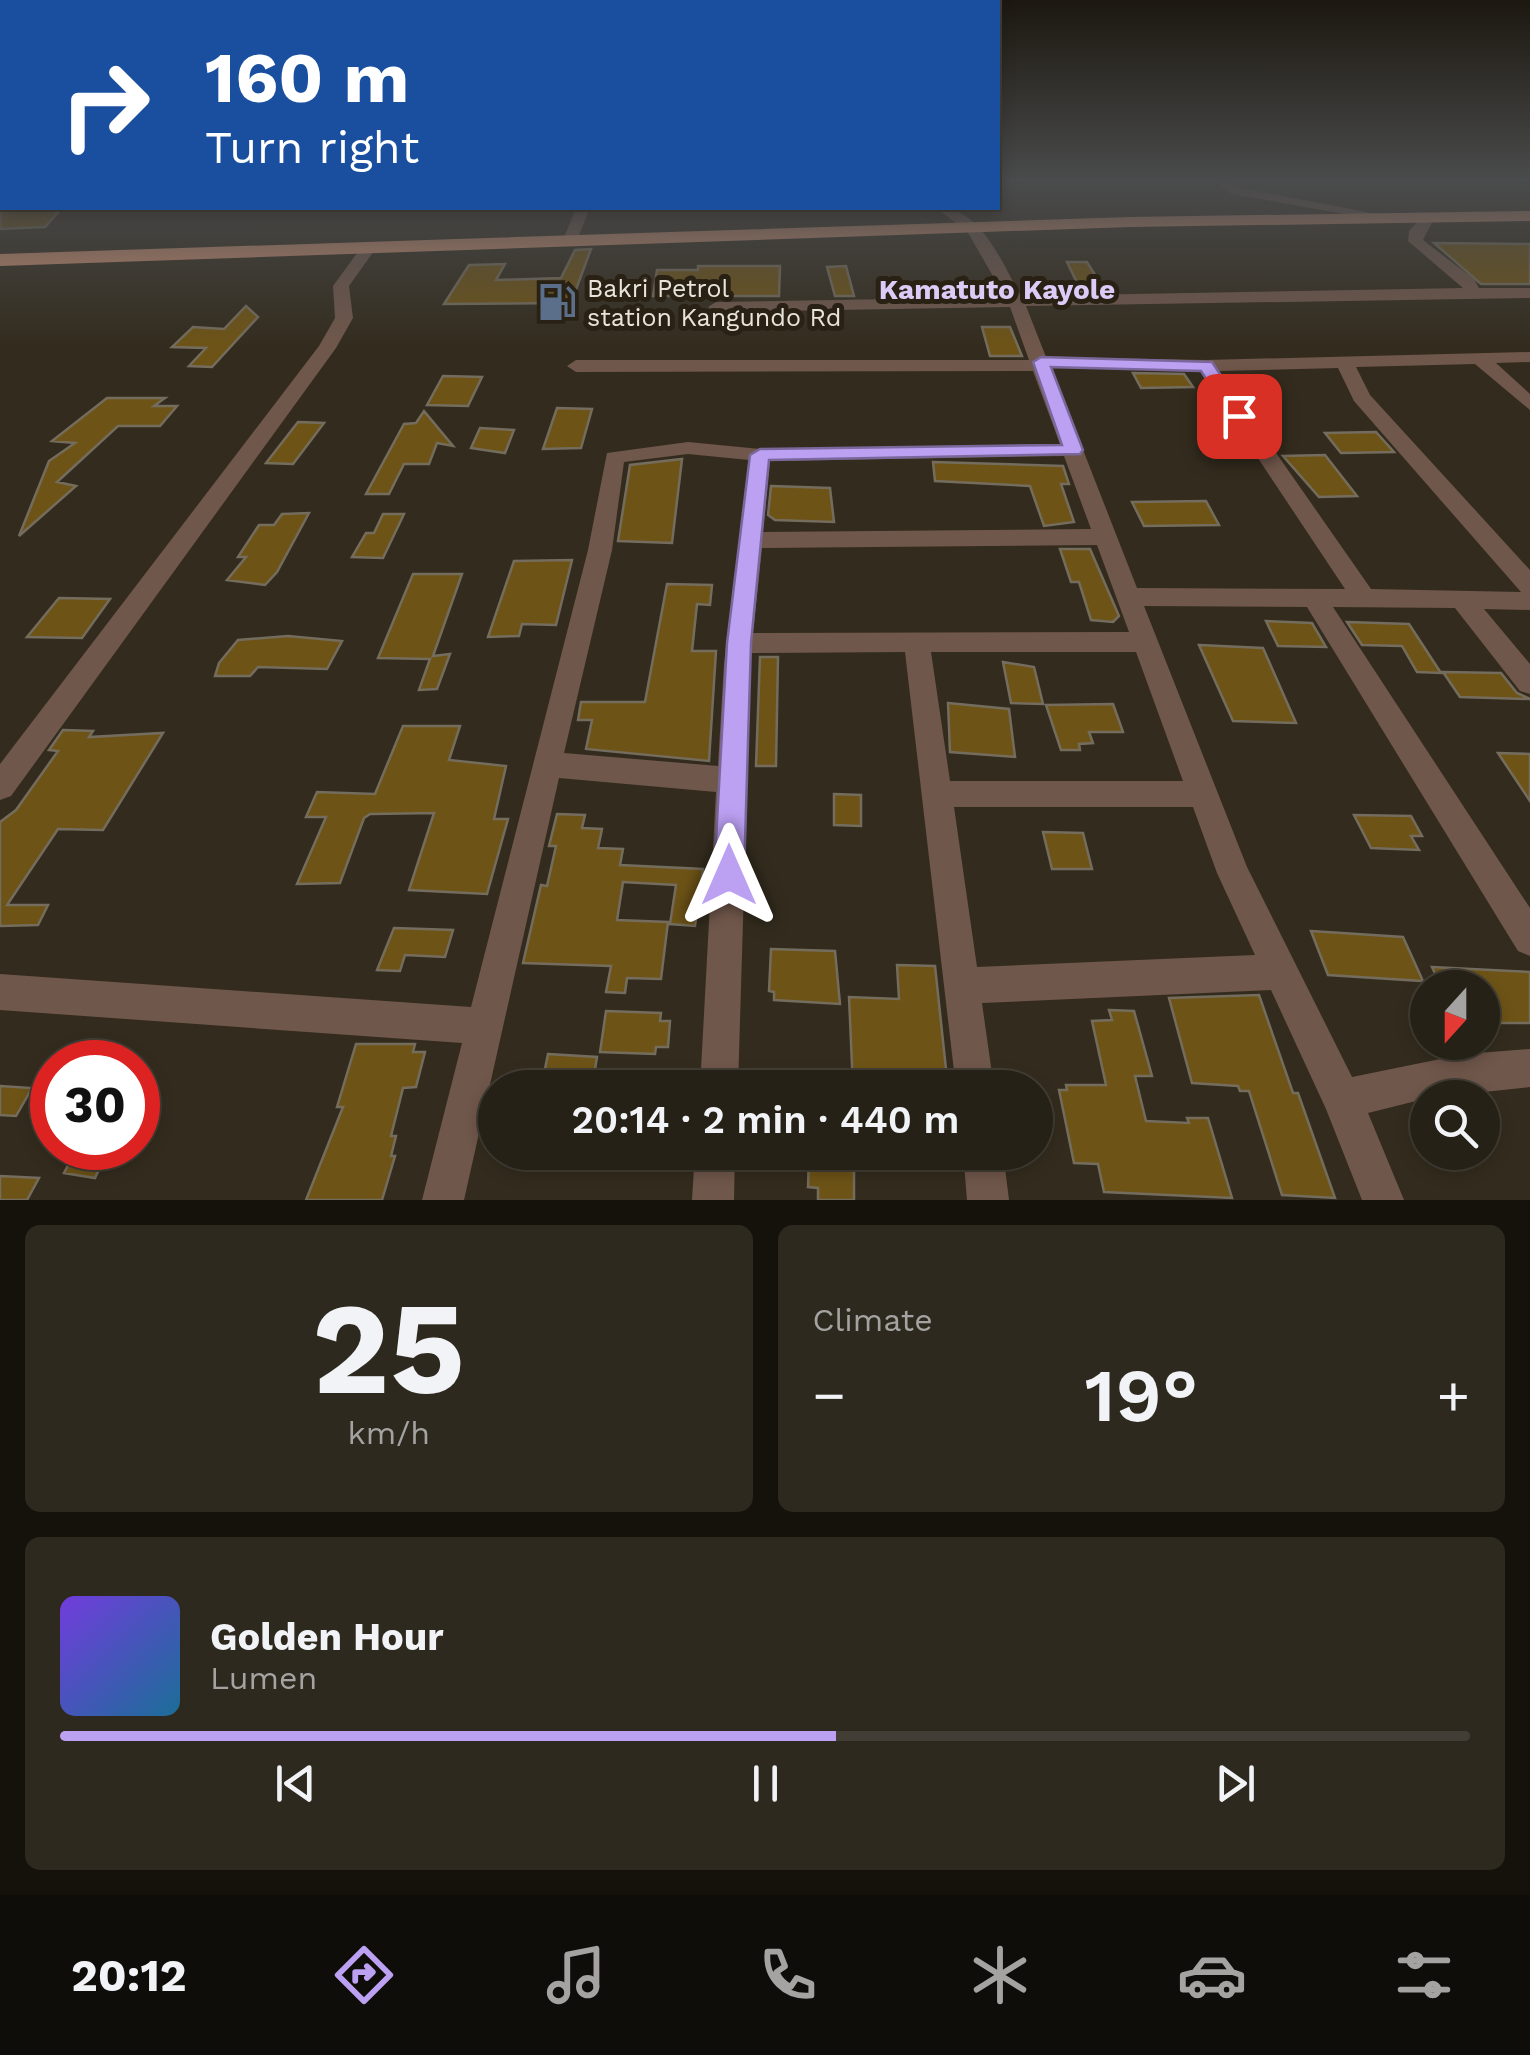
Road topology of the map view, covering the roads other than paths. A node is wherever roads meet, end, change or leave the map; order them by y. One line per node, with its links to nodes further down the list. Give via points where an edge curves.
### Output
1 (572, 235): 5 (street)
2 (738, 235): 5 (highway)
3 (977, 235): 11 (street)
4 (1415, 235): 8 (street, via 1414,241)
5 (570, 240): 6 (highway)
6 (368, 248): 7 (highway); 37 (street, via 339,286 344,318 327,348)
7 (0, 260)
8 (1473, 293): 9 (street); 11 (street)
9 (1505, 294): 10 (street); 13 (street)
10 (1530, 294)
11 (1016, 301): 12 (street); 17 (street)
12 (716, 307)
13 (1530, 315)
14 (1530, 357): 15 (street)
15 (1479, 358): 16 (street); 20 (street)
16 (1344, 362): 19 (street); 25 (street, via 1362,396)
17 (1042, 364): 18 (street); 19 (street); 21 (street)
18 (576, 366)
19 (1206, 366): 27 (street)
20 (1530, 404)
21 (1074, 450): 22 (street); 23 (street)
22 (760, 455): 24 (street); 35 (street, via 688,448 614,457 600,550)
23 (1106, 537): 24 (street); 28 (street)
24 (748, 540): 32 (street)
25 (1530, 586)
26 (1312, 595): 27 (street); 28 (street); 40 (street)
27 (1362, 596): 29 (street)
28 (1127, 597): 31 (street)
29 (1462, 599): 30 (street); 34 (street)
30 (1530, 600)
31 (1143, 642): 33 (street); 39 (street)
32 (739, 643): 33 (street); 36 (street)
33 (916, 643): 38 (street)
34 (1530, 684)
35 (546, 764): 36 (street); 44 (street)
36 (730, 780): 46 (street)
37 (0, 787)
38 (938, 794): 39 (street); 42 (street)
39 (1202, 794): 41 (street)
40 (1530, 939)
41 (1280, 972): 42 (street); 48 (street)
42 (962, 986): 47 (street)
43 (0, 992): 44 (street)
44 (484, 1026): 51 (street)
45 (1530, 1068): 48 (street, via 1465,1073)
46 (720, 1070)
47 (973, 1070)
48 (1342, 1099): 54 (street)
49 (714, 1170): 52 (street)
50 (985, 1170): 53 (street)
51 (443, 1200)
52 (713, 1200)
53 (988, 1200)
54 (1383, 1200)

